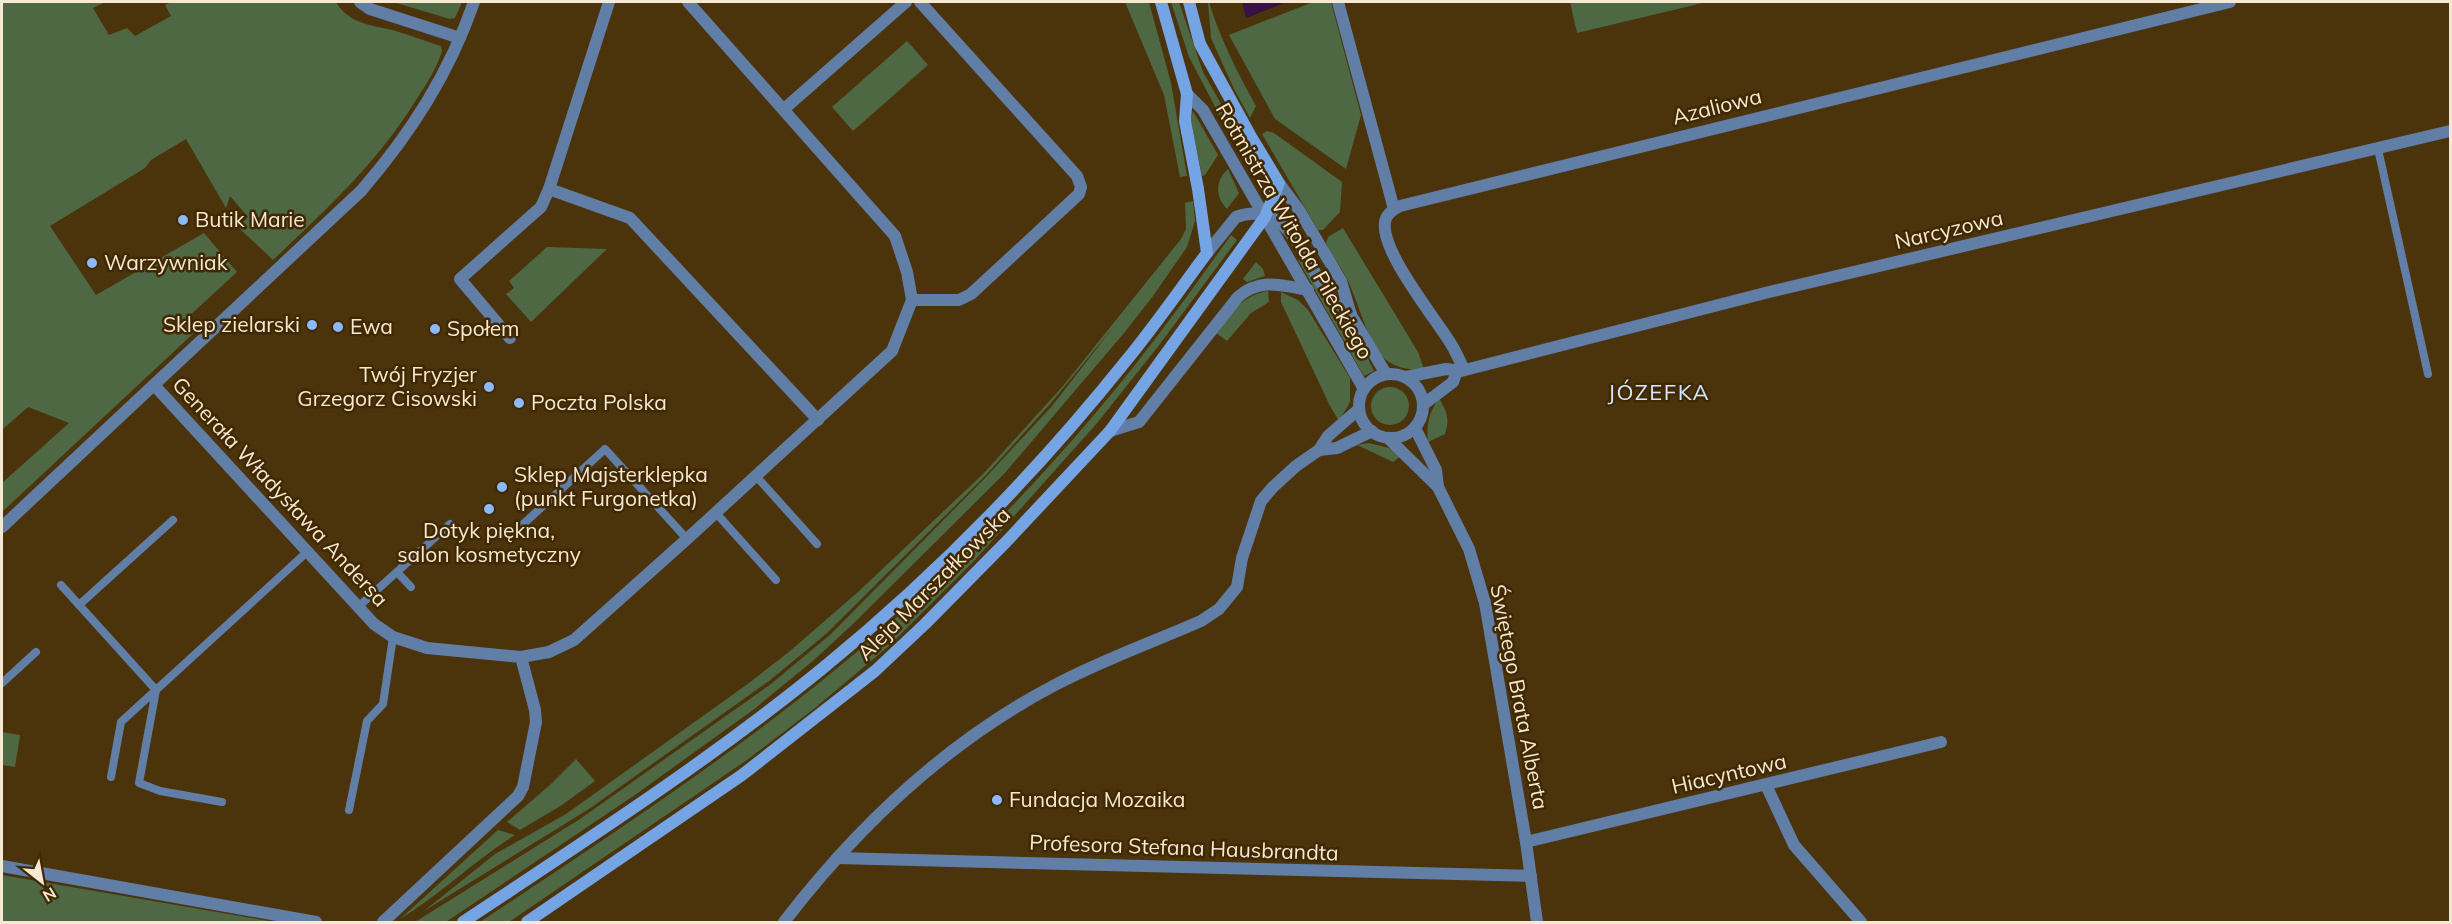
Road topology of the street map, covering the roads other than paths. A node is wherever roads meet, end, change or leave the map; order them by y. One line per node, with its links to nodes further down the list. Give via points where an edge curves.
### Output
1 (360, 2): 11 (street, via 370,9)
2 (474, 2): 11 (street)
3 (609, 2): 17 (street)
4 (688, 2): 13 (street)
5 (906, 2): 13 (street)
6 (920, 2): 22 (street, via 1077,176 1081,187 1074,200 971,294 959,300)
7 (1161, 2): 12 (main road, Rotmistrza Witolda Pileckiego)
8 (1189, 2): 16 (main road, Rotmistrza Witolda Pileckiego, via 1200,44)
9 (1338, 2): 18 (street)
10 (2230, 2): 18 (street, Azaliowa)
11 (460, 38): 29 (street, via 423,110 395,152 361,191)
12 (1187, 94): 19 (street, Rotmistrza Witolda Pileckiego, via 1203,110); 20 (main road, Rotmistrza Witolda Pileckiego, via 1185,121)
13 (784, 109): 22 (street, via 895,236)
14 (2451, 131): 15 (street, Narcyzowa)
15 (2378, 148): 25 (street, Narcyzowa, via 1769,292); 27 (lane)
16 (1279, 183): 19 (main road, Aleja Marszałkowska); 23 (street, Rotmistrza Witolda Pileckiego, via 1341,281)
17 (549, 189): 24 (street, via 541,207 460,279); 33 (street, via 630,218)
18 (1394, 209): 25 (street, via 1385,220 1387,240 1418,298 1451,344)
19 (1265, 216): 20 (street, via 1236,217); 21 (street, Rotmistrza Witolda Pileckiego); 23 (street, via 1290,230 1325,291); 35 (main road, Aleja Marszałkowska)
20 (1207, 253): 71 (main road, Aleja Marszałkowska, via 1125,363 1035,466 902,599 823,668 721,747)
21 (1308, 290): 30 (street, Rotmistrza Witolda Pileckiego); 35 (street, via 1267,283 1247,289 1139,422)
22 (912, 300): 33 (street, Generała Władysława Andersa, via 892,351)
23 (1352, 315): 26 (street, Rotmistrza Witolda Pileckiego)
24 (510, 338)
25 (1461, 370): 28 (street, Narcyzowa); 31 (street, via 1453,382)
26 (1386, 374): 28 (street); 30 (street, via 1373,379)
27 (2428, 374)
28 (1406, 377): 31 (street, via 1421,393)
29 (154, 385): 44 (street); 48 (street, Generała Władysława Andersa)
30 (1364, 389): 32 (street)
31 (1424, 404): 34 (street)
32 (1359, 409): 36 (street, via 1363,422); 38 (street, via 1328,436)
33 (818, 420): 39 (street, Generała Władysława Andersa)
34 (1415, 428): 37 (street); 40 (street, Świętego Brata Alberta, via 1436,470)
35 (1110, 431): 72 (main road, Aleja Marszałkowska, via 1006,542 875,671 742,775)
36 (1372, 431): 37 (street); 38 (street, via 1337,448)
37 (1388, 438): 40 (street, Świętego Brata Alberta)
38 (1319, 450): 66 (street, via 1296,466 1261,501 1237,587 1219,609 1201,621 1055,685 981,730 917,781)
39 (756, 476): 41 (street, Generała Władysława Andersa); 47 (lane)
40 (1438, 487): 65 (street, Świętego Brata Alberta, via 1469,549 1485,603)
41 (716, 513): 46 (street, Generała Władysława Andersa); 50 (lane)
42 (174, 520): 53 (lane)
43 (450, 524): 49 (lane)
44 (2, 527)
45 (519, 528): 46 (lane, via 605,449)
46 (687, 539): 57 (street, Generała Władysława Andersa, via 574,640 549,652)
47 (817, 544)
48 (307, 552): 54 (street, Generała Władysława Andersa); 59 (lane)
49 (397, 572): 52 (lane); 54 (lane)
50 (776, 580)
51 (60, 585): 53 (lane)
52 (411, 586)
53 (79, 605): 59 (lane)
54 (358, 607): 55 (street, Generała Władysława Andersa)
55 (393, 637): 57 (street, Generała Władysława Andersa, via 427,648); 64 (lane, via 383,704 367,721)
56 (36, 652): 58 (lane)
57 (521, 657): 70 (street, via 536,723 523,787 518,796)
58 (2, 683)
59 (156, 690): 61 (lane, via 121,722); 63 (lane, via 140,783 160,791)
60 (1941, 742): 62 (street, Hiacyntowa)
61 (111, 777)
62 (1766, 785): 65 (street, Hiacyntowa); 75 (street, via 1794,845)
63 (222, 802)
64 (349, 810)
65 (1526, 842): 68 (street, Świętego Brata Alberta)
66 (837, 858): 68 (street, Profesora Stefana Hausbrandta); 73 (street)
67 (2, 866): 69 (street)
68 (1531, 876): 74 (street, Świętego Brata Alberta)
69 (316, 922)
70 (383, 922)
71 (463, 922)
72 (527, 922)
73 (784, 922)
74 (1538, 922)
75 (1861, 922)

